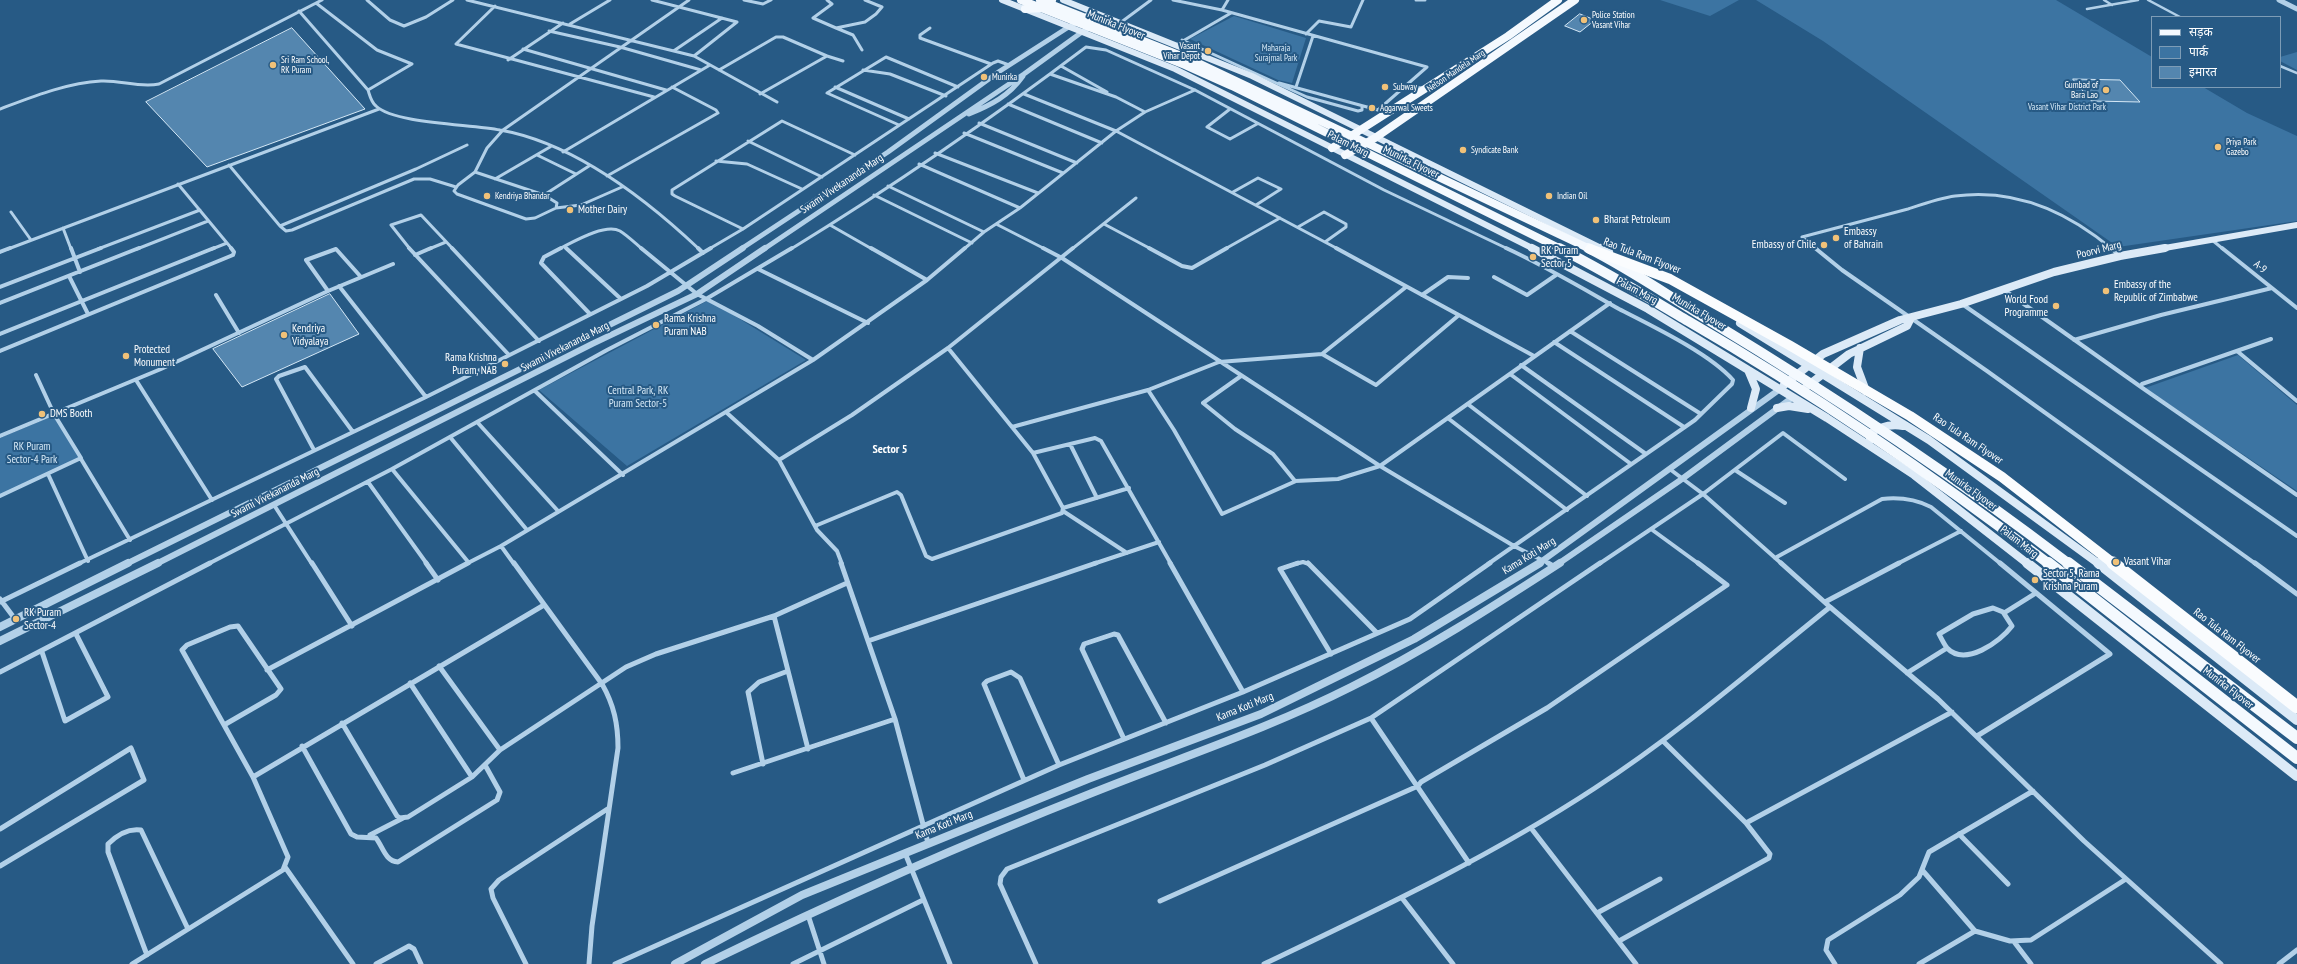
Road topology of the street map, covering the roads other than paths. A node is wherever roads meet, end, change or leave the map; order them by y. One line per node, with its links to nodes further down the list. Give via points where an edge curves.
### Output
1 (322, 0): 30 (street)
2 (367, 0): 3 (street, via 396,24 404,26 414,24)
3 (453, 0)
4 (467, 0): 33 (street)
5 (610, 0): 47 (street)
6 (652, 0): 34 (street)
7 (689, 0): 34 (street)
8 (744, 0): 9 (street, via 763,4)
9 (772, 0)
10 (827, 0): 49 (street, via 832,4 813,18)
11 (865, 0): 49 (street, via 882,7 866,22 847,23)
12 (1002, 0): 35 (main road, Palam Marg)
13 (1021, 0): 340 (main road, Munirka Flyover, bridge, via 1232,86 1592,265 1693,322 1817,399 1963,498)
14 (1040, 0): 165 (main road, Munirka Flyover, bridge, via 1206,66)
15 (1052, 0): 35 (main road, via 1047,6)
16 (1063, 0): 40 (main road, Palam Marg)
17 (1152, 0): 46 (street)
18 (1173, 0): 38 (street)
19 (1228, 0): 38 (street)
20 (1363, 0): 53 (street, via 1350,27 1317,22)
21 (1416, 0): 22 (street)
22 (1424, 0)
23 (1558, 0): 84 (main road, Nelson Mandela Marg)
24 (1576, 0): 110 (main road, Nelson Mandela Marg)
25 (2104, 0): 31 (street)
26 (2138, 0): 31 (street)
27 (2148, 0): 42 (street)
28 (2279, 0): 37 (street)
29 (2287, 0): 32 (street)
30 (316, 3): 39 (street); 85 (street, via 377,50 412,64)
31 (2113, 5): 36 (street)
32 (2297, 5)
33 (495, 6): 45 (street); 64 (street, via 456,44)
34 (678, 8): 43 (street); 55 (street)
35 (1024, 9): 48 (main road, Palam Marg)
36 (2086, 9)
37 (2297, 9)
38 (1222, 10): 41 (street)
39 (299, 11): 85 (street); 96 (street, via 159,84 147,86 95,81)
40 (1092, 12): 44 (main road, Palam Marg); 48 (street, Swami Vivekananda Marg)
41 (1231, 13): 53 (street); 56 (street)
42 (2178, 16)
43 (722, 18): 60 (street); 62 (street, via 737,23)
44 (1107, 18): 46 (main road, Palam Marg); 52 (street)
45 (563, 22): 47 (street); 51 (street)
46 (1120, 23): 57 (main road, Palam Marg)
47 (570, 24): 55 (street)
48 (1067, 26): 52 (main road, Palam Marg); 68 (street, Swami Vivekananda Marg)
49 (836, 28): 61 (street, via 854,35)
50 (930, 28): 66 (street, via 920,35 920,38)
51 (549, 31): 58 (street); 59 (street)
52 (1082, 32): 115 (main road, Palam Marg, via 1175,69); 189 (street, Swami Vivekananda Marg, via 1024,74 1014,89 989,107 958,118)
53 (1306, 34): 54 (street)
54 (1313, 36): 82 (street); 83 (street, via 1426,66)
55 (632, 39): 58 (street); 60 (street)
56 (1182, 40): 57 (street); 78 (street)
57 (1176, 45): 108 (main road, Palam Marg, via 1252,76)
58 (620, 47): 71 (street); 72 (street)
59 (523, 49): 64 (street); 71 (street)
60 (675, 50): 62 (street)
61 (862, 50)
62 (694, 56): 67 (street)
63 (827, 56): 65 (street); 73 (street, via 783,37 776,37); 88 (street)
64 (508, 60): 77 (street)
65 (843, 62)
66 (991, 64): 68 (street, via 998,61); 81 (street)
67 (710, 65): 72 (street); 73 (street)
68 (1009, 65): 183 (street, Swami Vivekananda Marg, via 888,152)
69 (1061, 66): 76 (street); 87 (street, via 1085,47 1094,46); 92 (street)
70 (2281, 66): 75 (street)
71 (591, 68): 77 (street); 86 (street)
72 (701, 70): 79 (street)
73 (719, 70): 88 (street)
74 (863, 70): 80 (street); 81 (street, via 883,58 888,58); 90 (street, via 890,74)
75 (2297, 73)
76 (1050, 74): 89 (street); 92 (street)
77 (577, 78): 91 (street); 106 (street)
78 (1279, 83): 82 (street); 95 (street, via 1324,103 1358,111 1362,110)
79 (672, 87): 86 (street); 129 (street, via 718,113)
80 (835, 87): 102 (street); 105 (street, via 827,95)
81 (958, 87): 90 (street)
82 (1296, 87): 95 (street)
83 (1405, 87): 84 (street); 99 (street)
84 (1428, 88): 101 (main road, Nelson Mandela Marg)
85 (368, 90): 97 (street)
86 (666, 90): 91 (street)
87 (1195, 90): 98 (street); 100 (street)
88 (760, 94): 93 (street)
89 (1024, 94): 94 (street); 107 (street)
90 (946, 96): 102 (street)
91 (654, 97): 116 (street)
92 (1116, 98): 100 (street)
93 (777, 102)
94 (1008, 104): 103 (street); 112 (street)
95 (1362, 106): 99 (street)
96 (0, 109)
97 (379, 109): 106 (street, via 412,118); 124 (street)
98 (1230, 109): 104 (street); 104 (street, via 1207,128 1230,139)
99 (1378, 110): 101 (street)
100 (1145, 112): 107 (street)
101 (1387, 114): 108 (main road, Nelson Mandela Marg)
102 (909, 119): 105 (street)
103 (979, 123): 109 (street); 122 (street)
104 (1257, 124): 176 (street)
105 (899, 125): 119 (street)
106 (503, 130): 114 (street); 126 (street, via 487,148)
107 (1116, 131): 112 (street); 137 (street)
108 (1361, 131): 110 (main road, Palam Marg); 115 (main road, Nelson Mandela Marg)
109 (964, 133): 117 (street); 128 (street)
110 (1375, 138): 120 (main road, Nelson Mandela Marg); 220 (main road, Palam Marg, via 1523,208 1680,288)
111 (748, 141): 119 (street, via 780,122 786,122); 121 (street); 130 (street)
112 (1102, 143): 122 (street)
113 (466, 145): 153 (street, via 416,170)
114 (550, 147): 116 (street); 118 (street)
115 (1332, 148): 120 (main road, Palam Marg)
116 (563, 152): 125 (street)
117 (934, 153): 123 (street); 138 (street)
118 (537, 155): 127 (street); 131 (street)
119 (855, 155): 130 (street)
120 (1345, 155): 222 (main road, Palam Marg, via 1648,309)
121 (716, 162): 136 (street, via 747,164); 156 (street, via 672,190 672,194)
122 (1077, 163): 128 (street)
123 (919, 164): 133 (street); 144 (street)
124 (230, 165): 132 (street); 153 (street)
125 (589, 166): 127 (street); 129 (street)
126 (476, 172): 131 (street); 134 (street)
127 (576, 174): 139 (street)
128 (1063, 174): 138 (street)
129 (607, 176): 135 (street)
130 (822, 177): 136 (street)
131 (495, 179): 139 (street)
132 (178, 184): 145 (street); 155 (street)
133 (888, 186): 140 (street); 157 (street)
134 (456, 187): 143 (street, via 454,191 457,194 526,220); 153 (street, via 430,179 414,179 292,230 286,231)
135 (622, 187): 143 (street, via 575,208); 167 (street, via 681,232)
136 (802, 189): 156 (street)
137 (1233, 192): 142 (street); 142 (street, via 1258,178 1281,189)
138 (1038, 193): 144 (street)
139 (544, 195): 143 (street, via 557,203)
140 (874, 195): 151 (street); 163 (street)
141 (1136, 198): 150 (street)
142 (1256, 205): 147 (street)
143 (556, 208)
144 (1020, 208): 149 (street)
145 (200, 210): 148 (street); 171 (street)
146 (11, 212): 158 (street)
147 (1280, 218): 150 (street, via 1192,268 1182,266); 154 (street)
148 (208, 221): 160 (street); 174 (street)
149 (996, 224): 157 (street); 170 (street)
150 (1104, 224): 170 (street)
151 (830, 225): 173 (street); 181 (street)
152 (2297, 225): 159 (main road, Poorvi Marg)
153 (280, 226)
154 (1298, 227): 162 (street); 162 (street, via 1321,212 1346,224 1346,227)
155 (63, 228): 158 (street); 171 (street)
156 (743, 229): 167 (street)
157 (984, 232): 163 (street)
158 (31, 240): 166 (street)
159 (2212, 240): 169 (main road, Poorvi Marg); 186 (street, A-9)
160 (227, 242): 194 (street); 199 (street, via 234,252 230,256)
161 (446, 242): 168 (street); 168 (street, via 421,215 392,224 390,226); 209 (street)
162 (1325, 242): 185 (street)
163 (972, 243): 181 (street)
164 (565, 247): 175 (street, via 605,229 614,228); 192 (street); 200 (street, via 544,257 541,263)
165 (1590, 250): 325 (highway, Rao Tula Ram Flyover, bridge, via 1670,279 1789,344 1910,416 2002,477); 334 (main road, Munirka Flyover, bridge, via 1738,338 1912,449 1985,500)
166 (0, 252)
167 (703, 253): 175 (street)
168 (415, 255): 216 (street)
169 (2120, 256): 187 (main road, Poorvi Marg, via 2054,272); 202 (street, via 2099,238 2052,209 2014,199 1977,195 1955,196 1802,237 1832,263)
170 (1062, 258): 211 (street); 219 (street)
171 (75, 259): 174 (street); 184 (street)
172 (393, 264): 178 (street)
173 (758, 269): 193 (street); 203 (street)
174 (80, 272): 177 (street)
175 (672, 272): 183 (street); 192 (street)
176 (1556, 275): 179 (street, via 1527,295); 196 (street)
177 (69, 276): 194 (street); 195 (street)
178 (361, 277): 182 (street); 188 (street, via 336,249 306,260)
179 (1494, 277)
180 (1468, 278): 190 (street, via 1457,274 1450,276)
181 (927, 280): 203 (street)
182 (339, 286): 188 (street); 232 (street)
183 (687, 286): 189 (street); 307 (street, Swami Vivekananda Marg)
184 (0, 287)
185 (1406, 287): 190 (street); 215 (street)
186 (2272, 288): 198 (street, A-9); 208 (street, via 2161,315)
187 (2003, 289): 197 (main road, Poorvi Marg); 208 (street)
188 (328, 291): 205 (street)
189 (697, 294): 193 (street); 277 (street, Swami Vivekananda Marg, via 592,344)
190 (1422, 295): 201 (street)
191 (216, 296): 205 (street)
192 (621, 299): 200 (street)
193 (706, 299): 218 (street, via 758,326); 231 (street, via 606,350)
194 (80, 302): 199 (street); 206 (street)
195 (0, 303)
196 (1610, 304): 204 (street); 242 (street, via 1701,355 1731,378 1733,383)
197 (1961, 304): 202 (main road, Poorvi Marg); 286 (street)
198 (2297, 308)
199 (88, 314): 213 (street)
200 (590, 314): 209 (street)
201 (1459, 316): 215 (street, via 1376,385); 217 (street)
202 (1911, 318): 212 (main road, Poorvi Marg, via 1907,326); 220 (main road, Poorvi Marg, via 1900,320 1838,346); 300 (street)
203 (868, 323): 218 (street)
204 (1570, 331): 210 (street); 242 (street)
205 (239, 333): 227 (street)
206 (0, 334)
207 (2271, 339): 214 (street)
208 (2074, 340): 228 (street)
209 (539, 341): 216 (street)
210 (1554, 342): 217 (street); 246 (street)
211 (948, 348): 245 (street); 257 (street, via 852,415)
212 (1860, 348): 223 (main road, Poorvi Marg); 236 (main road, via 1857,367 1860,379)
213 (0, 351)
214 (2237, 351): 228 (street, via 2142,384); 234 (street)
215 (1322, 354): 219 (street)
216 (509, 356): 232 (street)
217 (1534, 356): 221 (street)
218 (813, 360): 239 (street)
219 (1219, 362): 226 (street); 230 (street)
220 (1809, 364): 223 (main road, Palam Marg); 229 (main road, Poorvi Marg)
221 (1521, 366): 224 (street); 255 (street)
222 (1748, 369): 229 (main road, Palam Marg); 237 (main road, via 1757,395)
223 (1824, 373): 233 (main road, Poorvi Marg); 236 (main road, Palam Marg)
224 (1510, 374): 235 (street); 258 (street)
225 (36, 375): 241 (street)
226 (1241, 376): 259 (street); 267 (street, via 1202,403 1273,454)
227 (136, 380): 241 (street); 275 (street)
228 (2141, 387): 271 (street)
229 (1780, 389): 233 (main road, Palam Marg); 237 (street, Kama Koti Marg)
230 (1148, 390): 245 (street); 267 (street, via 1222,514)
231 (535, 391): 244 (street); 264 (street)
232 (426, 397): 248 (street)
233 (1793, 397): 238 (street, Kama Koti Marg); 240 (main road, Palam Marg)
234 (2297, 402)
235 (1469, 405): 243 (street); 273 (street)
236 (1877, 406): 247 (main road, Palam Marg)
237 (1751, 408): 261 (street, Kama Koti Marg)
238 (1777, 408): 240 (main road, via 1799,407); 265 (street, Kama Koti Marg)
239 (727, 413): 257 (street); 264 (street)
240 (1818, 413): 254 (main road, Palam Marg)
241 (54, 414): 249 (street); 256 (street, via 81,456)
242 (1701, 414): 246 (street)
243 (1449, 418): 259 (street); 279 (street)
244 (478, 423): 250 (street); 280 (street)
245 (1012, 427): 253 (street)
246 (1684, 427): 255 (street)
247 (1912, 430): 254 (main road, via 1895,424 1876,429 1870,434 1870,440); 329 (main road, Palam Marg, via 1988,481)
248 (353, 432): 252 (street); 252 (street, via 304,366 278,376 276,380)
249 (0, 436)
250 (450, 437): 260 (street); 284 (street)
251 (1070, 444): 253 (street); 269 (street, via 1100,439); 274 (street)
252 (314, 450): 275 (street)
253 (1033, 452): 278 (street)
254 (1879, 452): 346 (main road, Palam Marg, via 1914,475 2028,563)
255 (1646, 454): 258 (street)
256 (80, 459): 263 (street); 287 (street)
257 (779, 460): 282 (street)
258 (1631, 464): 273 (street)
259 (1380, 466): 267 (street, via 1338,479); 290 (street)
260 (392, 469): 268 (street); 295 (street)
261 (1671, 470): 265 (street); 294 (street, Kama Koti Marg)
262 (1735, 470): 266 (street, via 1783,433); 270 (street); 276 (street)
263 (48, 474): 272 (street); 293 (street)
264 (623, 475): 280 (street)
265 (1682, 479): 270 (street); 296 (street, Kama Koti Marg)
266 (1845, 479)
267 (1296, 481)
268 (368, 482): 281 (street); 297 (street)
269 (1129, 488): 274 (street); 288 (street)
270 (1703, 494): 283 (street); 292 (street)
271 (2297, 495)
272 (0, 496)
273 (1586, 496): 279 (street)
274 (1097, 498): 278 (street)
275 (212, 500): 287 (street)
276 (1785, 503)
277 (274, 505): 281 (street); 313 (street, Swami Vivekananda Marg)
278 (1063, 510): 282 (street, via 1059,516 932,559 926,556 901,495 896,492); 291 (street)
279 (1567, 510): 290 (street)
280 (558, 511): 284 (street)
281 (286, 524): 308 (street); 310 (street)
282 (815, 526): 298 (street, via 835,549)
283 (1651, 529): 327 (street); 349 (street, via 1727,584 1547,708)
284 (527, 530): 289 (street)
285 (1961, 531): 292 (street, via 1918,500 1894,497 1882,499); 299 (street); 302 (street)
286 (2297, 536)
287 (130, 540): 293 (street)
288 (1159, 542): 291 (street); 324 (street)
289 (500, 546): 295 (street); 303 (street)
290 (1514, 546): 294 (street); 311 (street, via 1410,619)
291 (1127, 553): 312 (street)
292 (1775, 558): 302 (street)
293 (88, 560): 301 (street)
294 (1543, 562): 296 (street); 359 (street, Kama Koti Marg, via 1414,639 1261,714)
295 (469, 563): 297 (street)
296 (1555, 567): 364 (street, Kama Koti Marg, via 1460,627 1352,688 1266,726 1093,792)
297 (438, 580): 308 (street)
298 (847, 583): 306 (street); 312 (street)
299 (2036, 593): 305 (street); 333 (street, via 2110,654)
300 (2297, 594)
301 (0, 601): 307 (street)
302 (1825, 602): 304 (street)
303 (544, 605): 317 (street); 323 (street)
304 (1830, 607): 321 (street); 336 (street)
305 (2004, 613): 314 (street, via 1997,609 1984,609 1945,628 1939,634); 314 (street, via 2012,626 2008,634 1974,653 1959,654)
306 (774, 616): 319 (street); 323 (street, via 645,658 617,672)
307 (16, 619): 309 (street, Swami Vivekananda Marg)
308 (352, 626): 318 (street)
309 (0, 627)
310 (76, 634): 315 (street); 315 (street, via 108,697 64,721)
311 (1376, 634): 316 (street); 316 (street, via 1308,563 1303,562 1280,569)
312 (868, 640): 328 (street)
313 (0, 641)
314 (1947, 648): 321 (street)
315 (42, 652): 320 (street)
316 (1330, 654): 324 (street)
317 (439, 666): 322 (street); 339 (street)
318 (267, 670): 332 (street, via 280,689 278,693); 332 (street, via 238,626 182,648)
319 (788, 671): 338 (street); 341 (street, via 759,682 748,692)
320 (0, 672)
321 (1907, 672): 326 (street)
322 (410, 683): 330 (street); 347 (street)
323 (602, 684): 339 (street); 351 (street, via 613,702 618,728)
324 (1243, 692): 331 (street)
325 (2297, 707)
326 (1952, 712): 333 (street); 353 (street)
327 (1371, 718): 349 (street); 393 (street, via 1265,765 1006,869 1000,884)
328 (895, 719): 338 (street); 354 (street)
329 (2297, 720)
330 (342, 723): 337 (street); 352 (street, via 397,816)
331 (1166, 723): 335 (street); 335 (street, via 1118,635 1084,644 1082,649)
332 (223, 725): 345 (street)
333 (1977, 736): 350 (street)
334 (2297, 738)
335 (1124, 739): 343 (street)
336 (1663, 741): 353 (street); 355 (street)
337 (302, 746): 345 (street); 358 (street, via 351,834 356,837)
338 (808, 749): 341 (street)
339 (500, 750): 342 (street)
340 (2297, 758)
341 (763, 764): 344 (street)
342 (485, 765): 347 (street); 358 (street, via 500,792 497,800 398,862 388,858 378,839)
343 (1059, 765): 348 (street); 348 (street, via 1020,678 1011,672 987,681 984,684)
344 (733, 774)
345 (253, 776): 363 (street, via 288,857)
346 (2297, 776)
347 (472, 777): 352 (street)
348 (1024, 780): 354 (street)
349 (1418, 786): 361 (street); 371 (street)
350 (2033, 791): 357 (street); 367 (street)
351 (609, 808): 385 (street, via 499,880 491,889); 386 (street)
352 (403, 818): 358 (street)
353 (1746, 823): 376 (street, via 1768,849 1770,854 1767,861)
354 (924, 824): 359 (street); 387 (street)
355 (1531, 828): 361 (street); 372 (street)
356 (0, 829): 362 (street, via 131,748 144,780)
357 (1959, 834): 365 (street, via 1929,852); 368 (street)
358 (369, 835)
359 (928, 843): 360 (street, Kama Koti Marg)
360 (905, 852): 364 (street); 388 (street, Kama Koti Marg, via 802,895)
361 (1469, 863): 369 (street)
362 (0, 866)
363 (285, 867): 374 (street); 382 (street)
364 (910, 867): 370 (street); 373 (street, Kama Koti Marg)
365 (1923, 871): 375 (street); 397 (street, via 1901,895 1828,940 1826,950)
366 (1660, 879): 372 (street)
367 (2126, 879): 377 (street, via 2031,940); 400 (street)
368 (2008, 884)
369 (1402, 898): 394 (street); 395 (street)
370 (924, 900): 379 (street); 392 (street)
371 (1160, 901)
372 (1597, 913): 376 (street)
373 (807, 914): 379 (street); 389 (street, Kama Koti Marg)
374 (188, 929): 380 (street); 380 (street, via 141,830 127,831 116,837 108,844 108,852)
375 (1975, 931): 377 (street); 398 (street)
376 (1619, 941): 396 (street)
377 (2015, 944): 399 (street)
378 (2297, 950): 401 (street)
379 (820, 951): 390 (street); 391 (street)
380 (147, 955): 381 (street)
381 (132, 964)
382 (353, 964)
383 (376, 964): 384 (street, via 409,946 414,949)
384 (421, 964)
385 (526, 964)
386 (589, 964)
387 (615, 964)
388 (675, 964)
389 (705, 964)
390 (793, 964)
391 (824, 964)
392 (950, 964)
393 (1036, 964)
394 (1264, 964)
395 (1453, 964)
396 (1636, 964)
397 (1835, 964)
398 (1919, 964)
399 (2031, 964)
400 (2221, 964)
401 (2279, 964)

